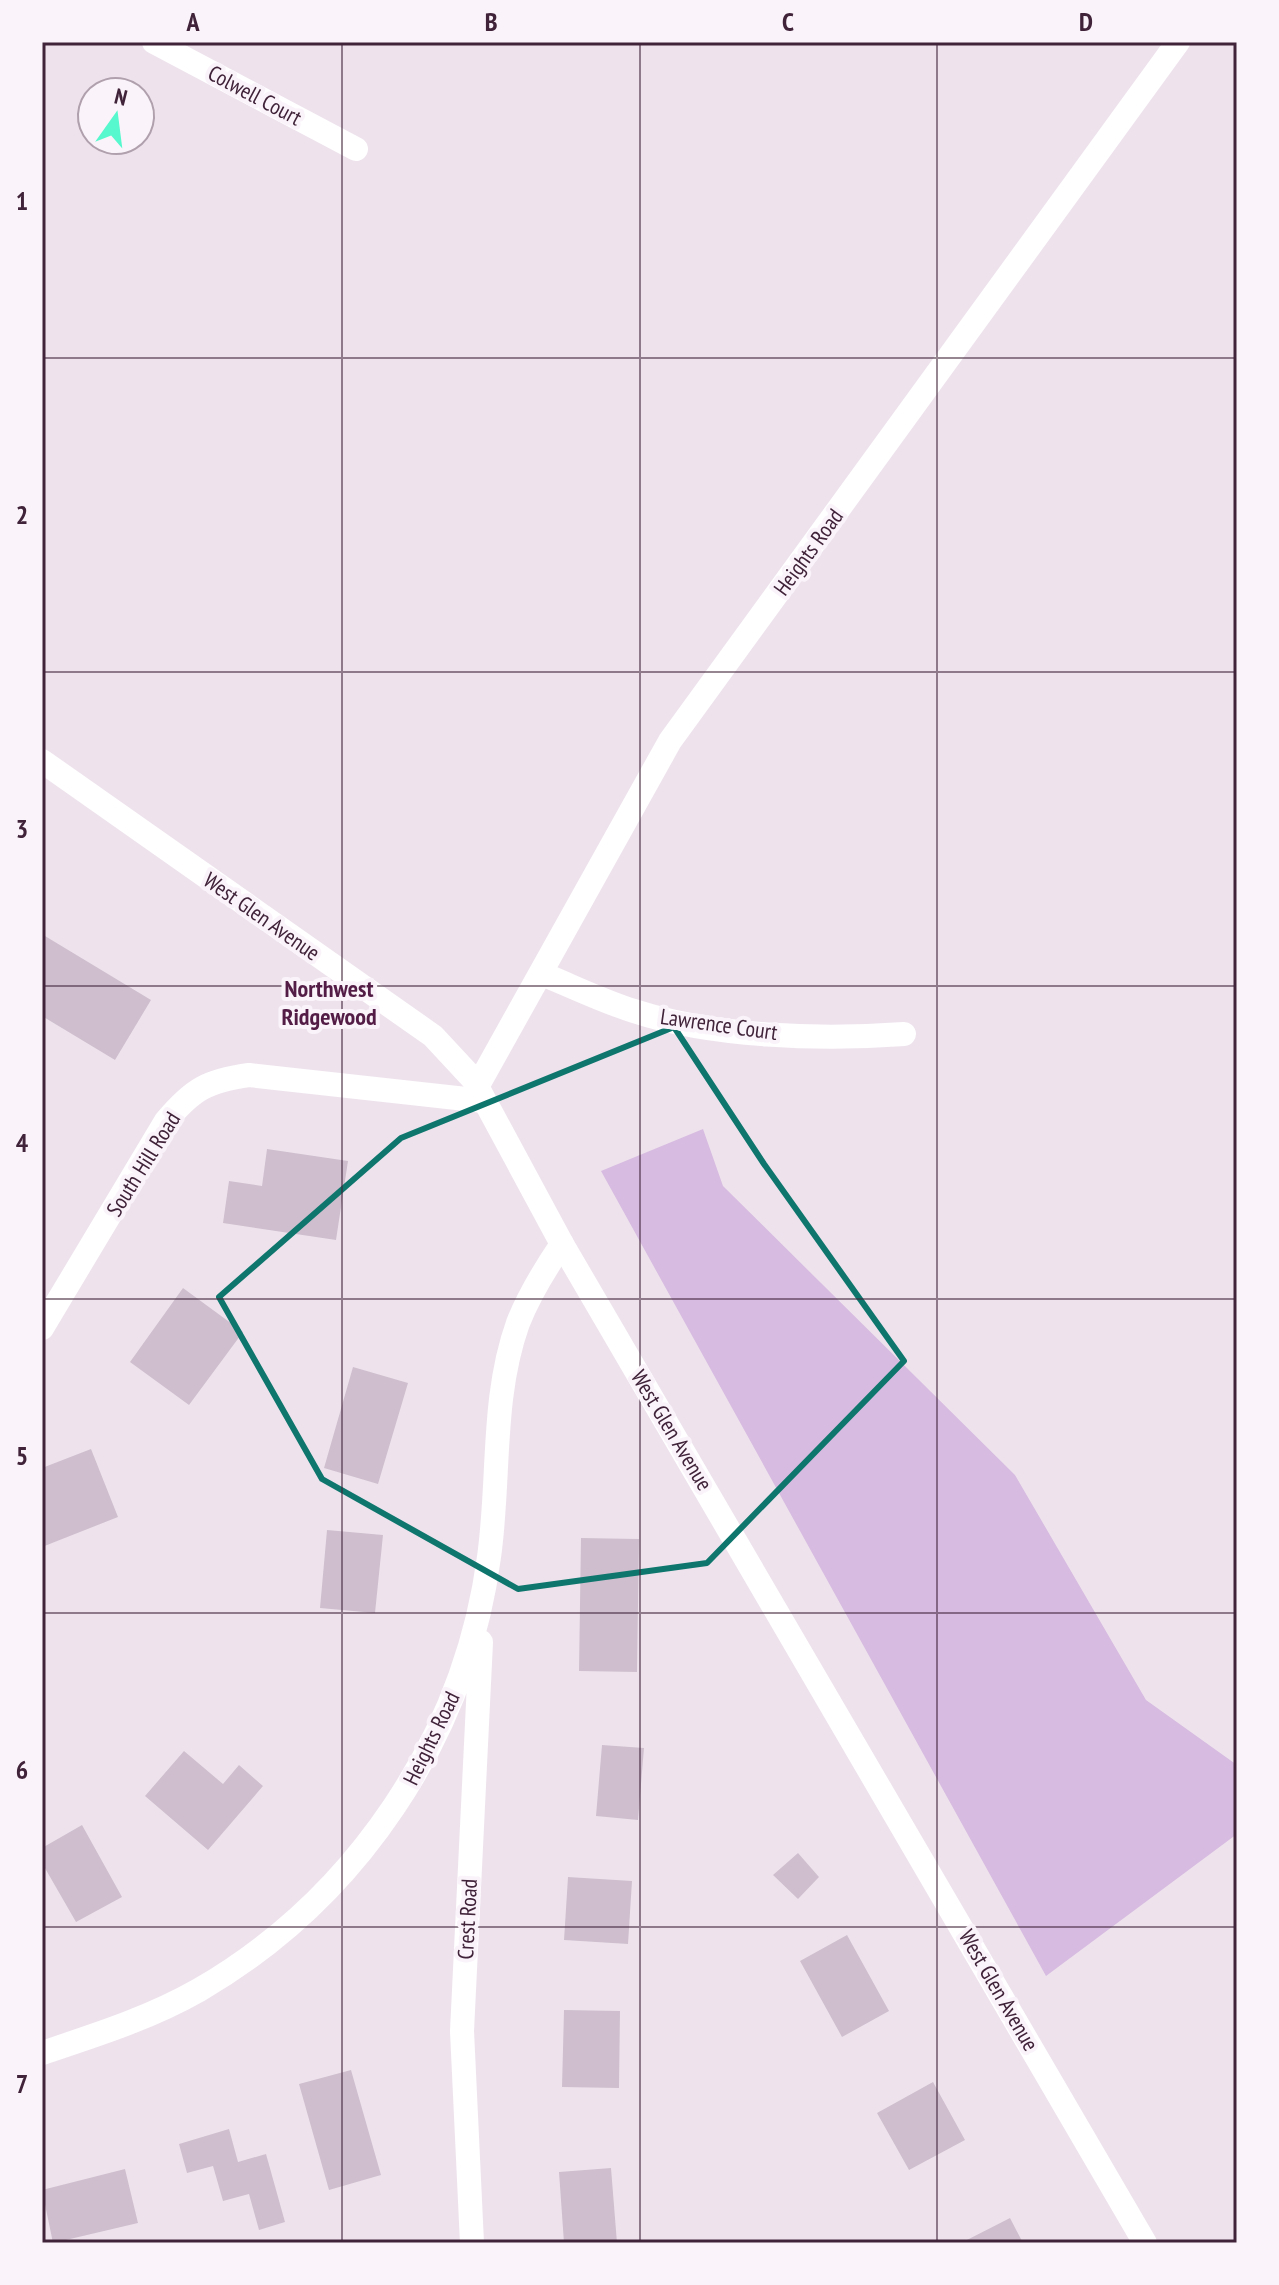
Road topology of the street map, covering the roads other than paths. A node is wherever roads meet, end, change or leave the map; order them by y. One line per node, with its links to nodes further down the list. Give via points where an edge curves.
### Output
1 (154, 42): 3 (street, Colwell Court)
2 (1178, 42): 5 (street, Heights Road, via 670,741)
3 (356, 149)
4 (42, 761): 7 (street, West Glen Avenue, via 433,1036)
5 (542, 974): 6 (street, Lawrence Court, via 635,1012 701,1026 784,1034); 7 (street, Heights Road)
6 (904, 1034)
7 (481, 1094): 8 (street, West Glen Avenue); 9 (street, South Hill Road, via 249,1075 214,1080 187,1096 166,1121)
8 (562, 1244): 10 (street, Heights Road, via 518,1324 502,1385); 13 (street, West Glen Avenue)
9 (42, 1328)
10 (483, 1595): 11 (street, Heights Road, via 465,1664 438,1731 404,1794 362,1852 313,1904 259,1951 198,1990 134,2022); 12 (street, Crest Road, via 462,2031)
11 (42, 2053)
12 (472, 2243)
13 (1145, 2243)

